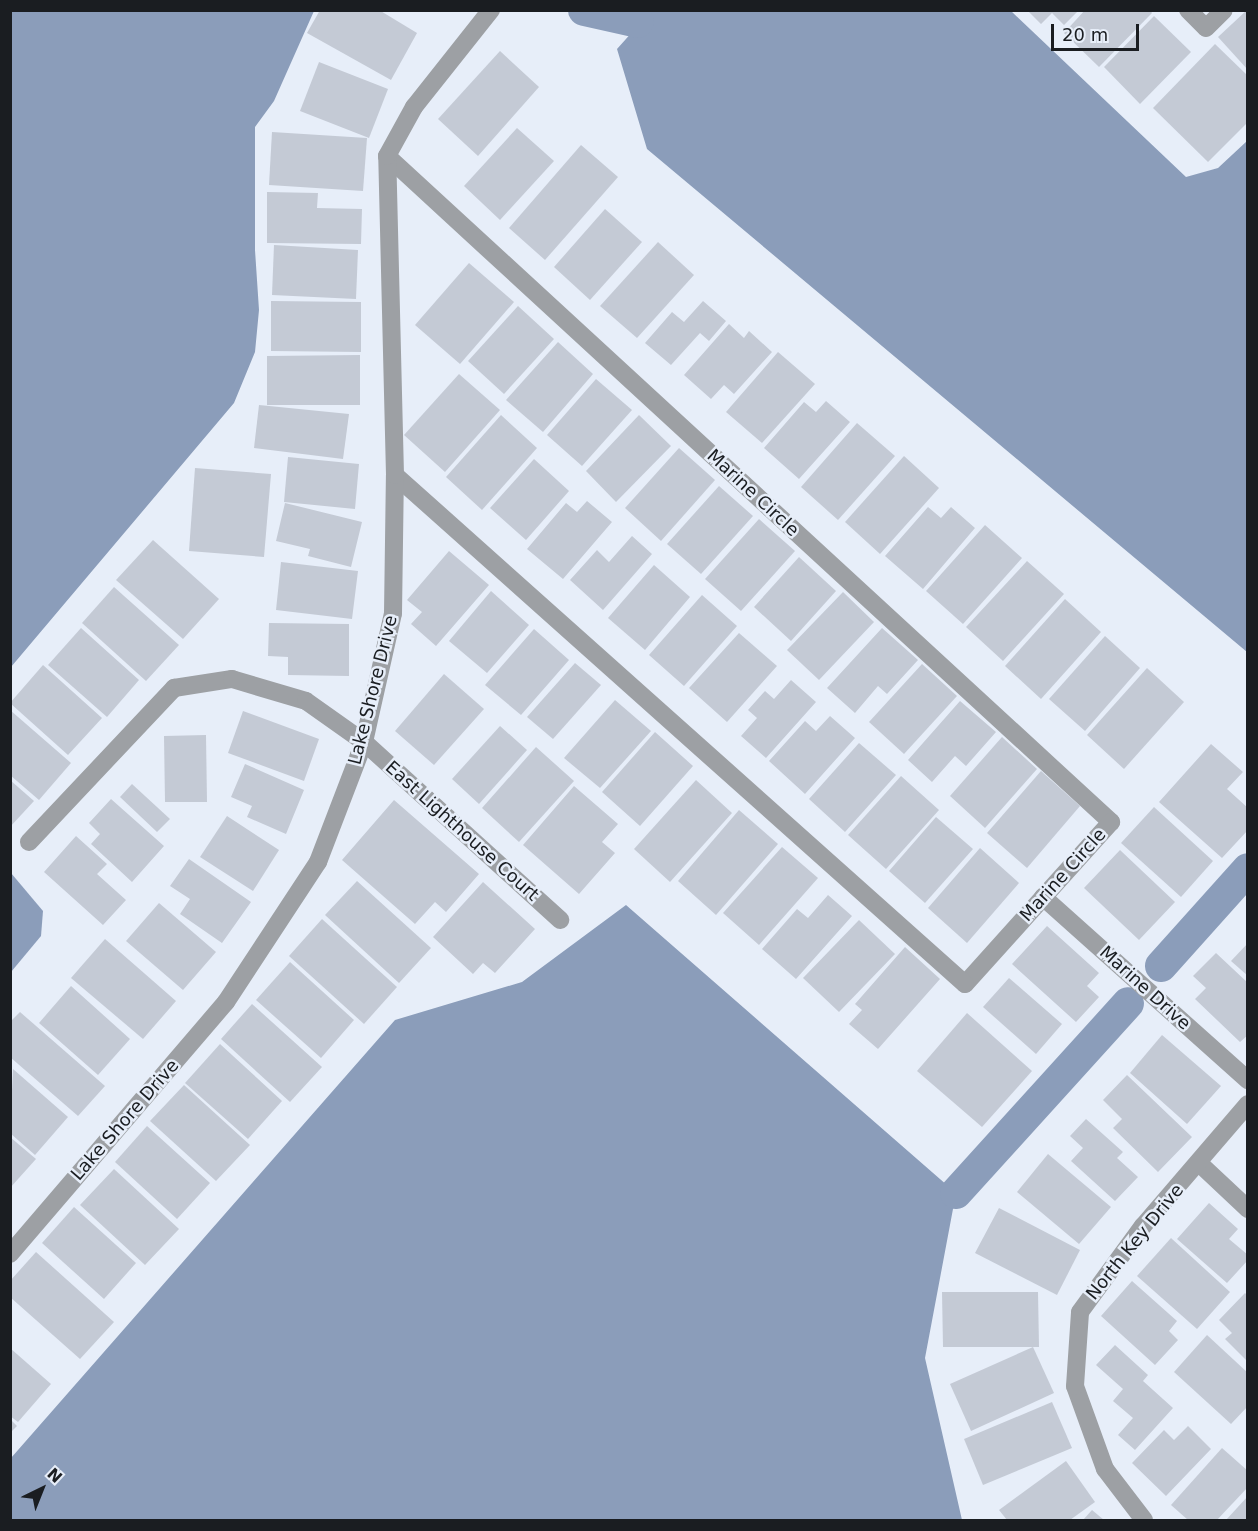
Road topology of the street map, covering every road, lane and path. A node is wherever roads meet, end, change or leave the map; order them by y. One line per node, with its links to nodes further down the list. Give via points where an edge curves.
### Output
1 (491, 10): 4 (street, via 414,107)
2 (1188, 10): 3 (street, via 1206,28)
3 (1224, 10)
4 (387, 156): 5 (street, Lake Shore Drive); 8 (street, Marine Circle, via 1111,822)
5 (394, 475): 6 (street, Lake Shore Drive, via 393,613); 8 (street, Marine Circle, via 964,984)
6 (364, 742): 7 (street, East Lighthouse Court, via 306,701 242,682 174,688); 9 (street, East Lighthouse Court); 14 (street, Lake Shore Drive, via 318,862 226,1002)
7 (29, 842)
8 (1043, 897): 10 (street, Marine Drive)
9 (560, 920)
10 (1248, 1080)
11 (1248, 1104): 12 (street)
12 (1200, 1164): 13 (street); 15 (street, North Key Drive, via 1143,1226 1080,1312 1075,1386 1105,1469)
13 (1248, 1209)
14 (10, 1254)
15 (1144, 1521)

